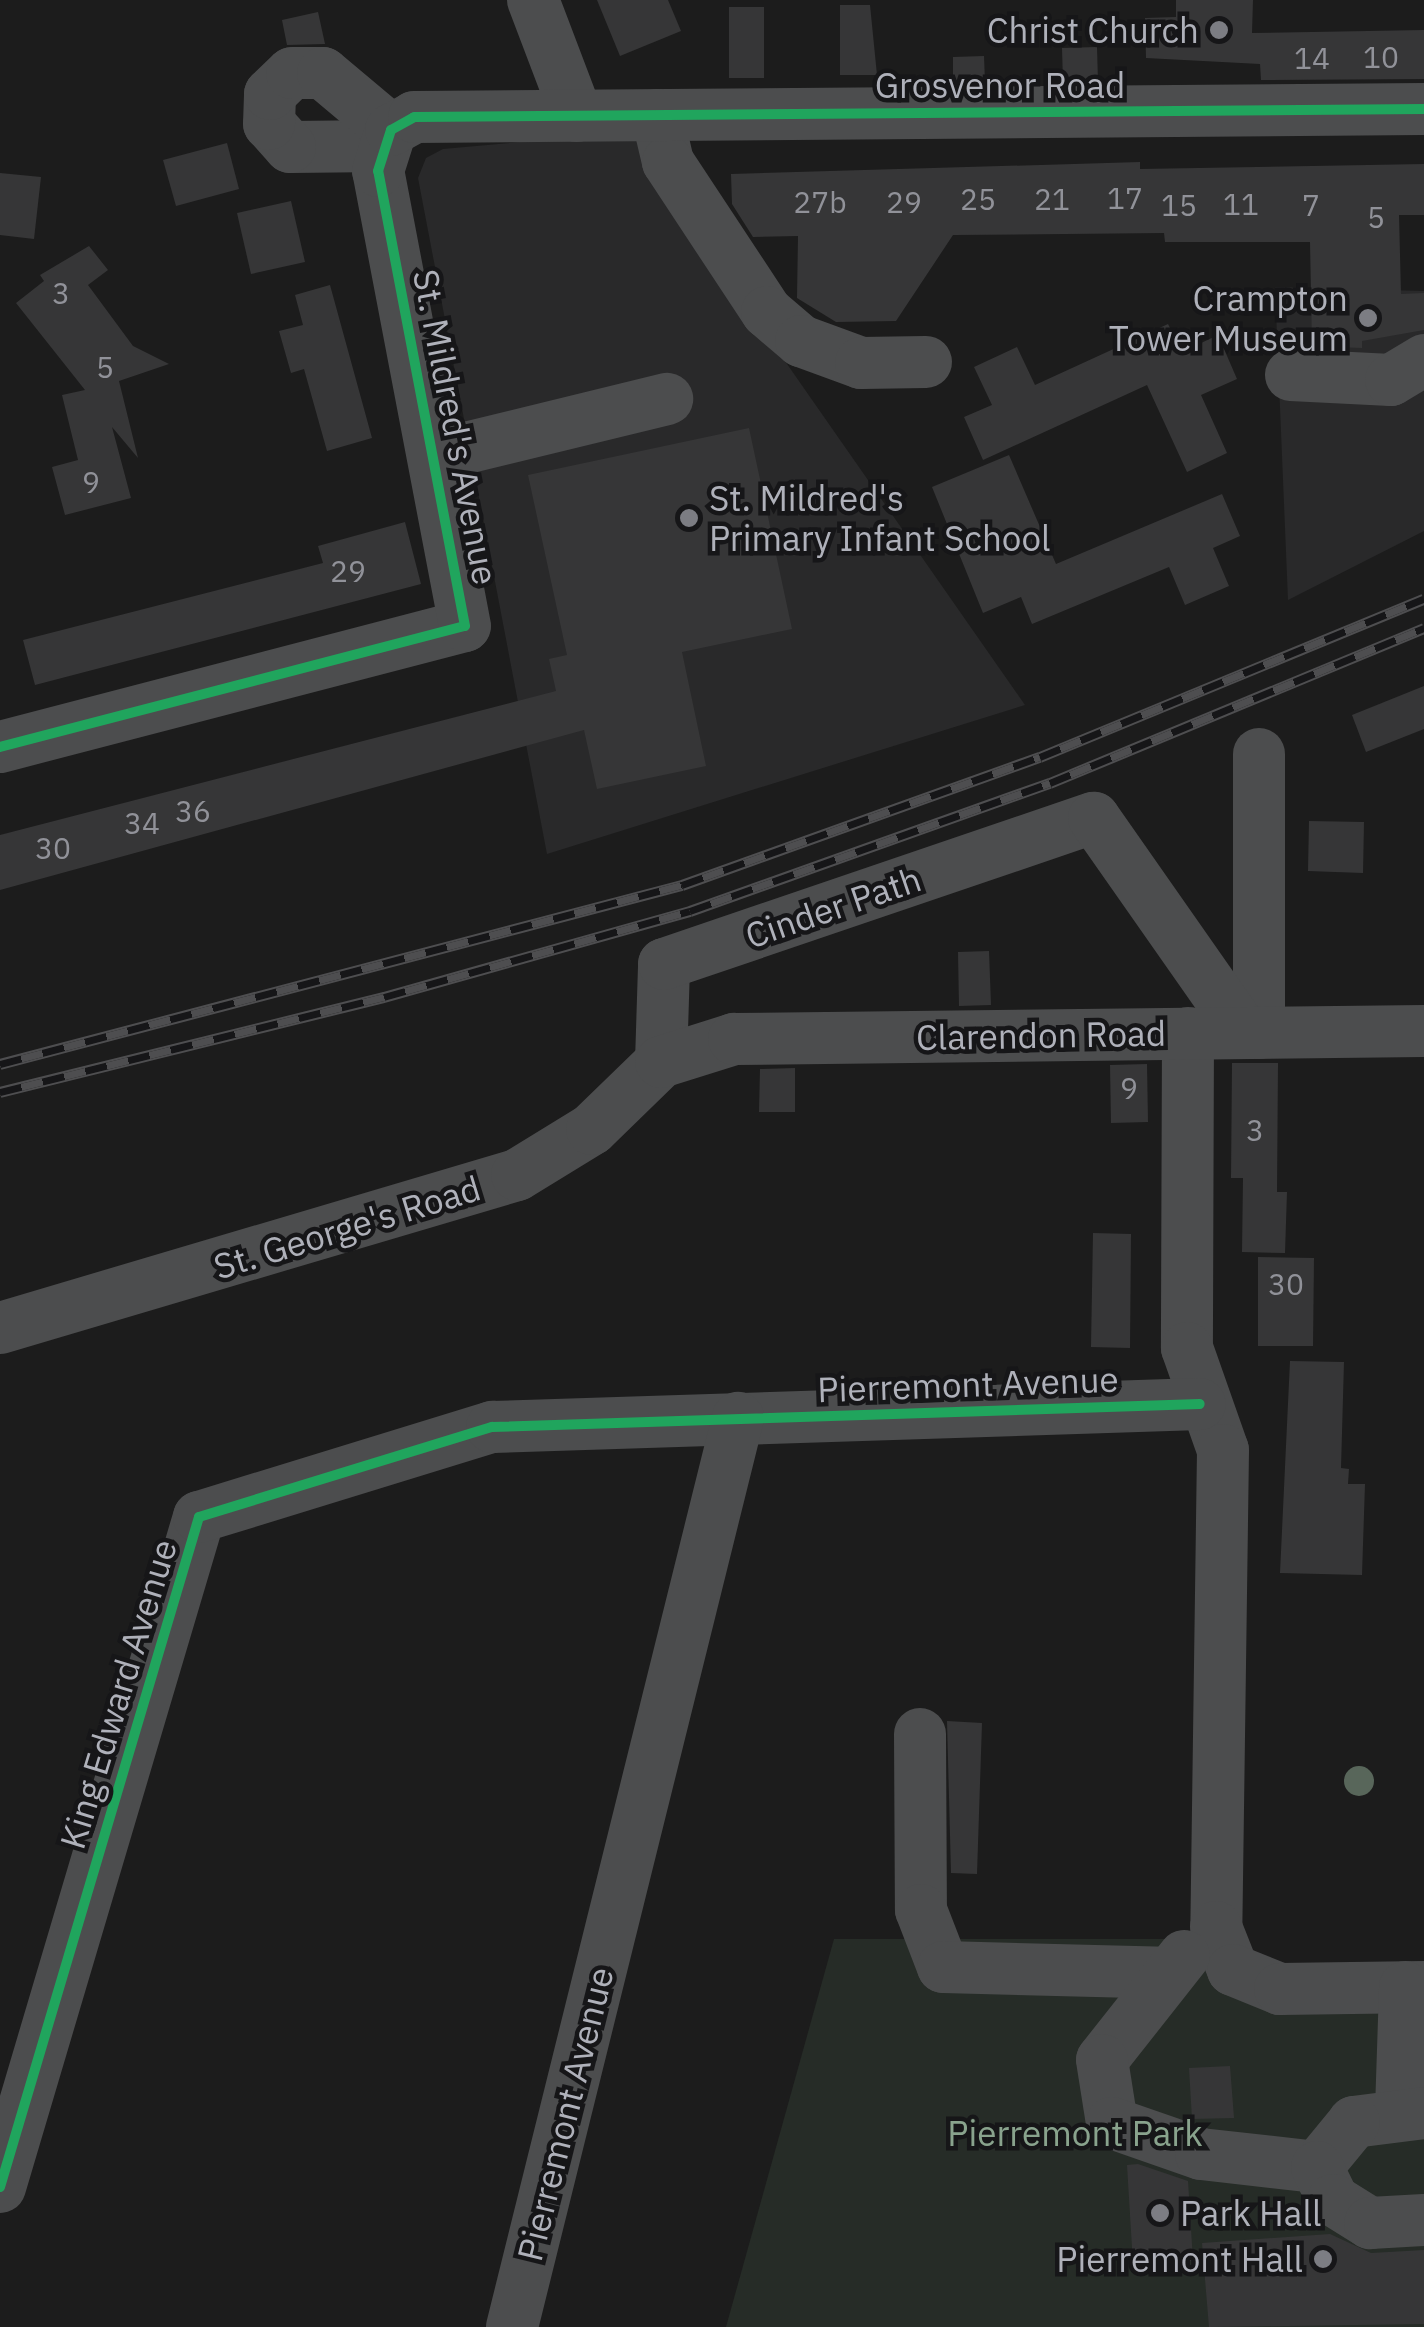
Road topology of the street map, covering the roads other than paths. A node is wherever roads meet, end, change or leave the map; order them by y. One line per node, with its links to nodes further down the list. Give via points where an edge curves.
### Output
1 (533, 0): 4 (street)
2 (1424, 110): 3 (street, Grosvenor Road)
3 (657, 115): 4 (street, Grosvenor Road); 6 (street, via 668,162 767,312 801,341 861,363)
4 (576, 116): 9 (street, St. Mildred's Avenue, via 414,117 386,138 382,197)
5 (1424, 360): 7 (street, via 1391,380)
6 (926, 362)
7 (1291, 375)
8 (667, 399): 9 (street)
9 (437, 455): 10 (street, St. Mildred's Avenue, via 466,626)
10 (0, 747)
11 (1258, 754): 13 (street)
12 (1424, 1031): 13 (street, Clarendon Road)
13 (1251, 1032): 14 (street, Clarendon Road); 15 (street, Cinder Path, via 1094,818 664,964)
14 (1188, 1033): 15 (street, Clarendon Road, via 734,1039); 17 (street, via 1187,1348)
15 (661, 1062): 16 (street, St. George's Road, via 592,1129 516,1175)
16 (0, 1328)
17 (1200, 1404): 18 (street, Pierremont Avenue); 20 (street, via 1223,1450)
18 (738, 1418): 25 (street, King Edward Avenue, via 492,1426 199,1517); 27 (street, Pierremont Avenue)
19 (920, 1734): 21 (street, via 921,1910 944,1967)
20 (1216, 1927): 21 (street); 22 (street, via 1233,1970 1280,1989)
21 (1165, 1974): 24 (street, via 1102,2060 1112,2124 1200,2154)
22 (1414, 1987): 23 (street)
23 (1413, 2112): 24 (street, via 1354,2122)
24 (1317, 2167): 26 (street, via 1333,2200 1370,2224)
25 (0, 2188)
26 (1424, 2220)
27 (512, 2327)

